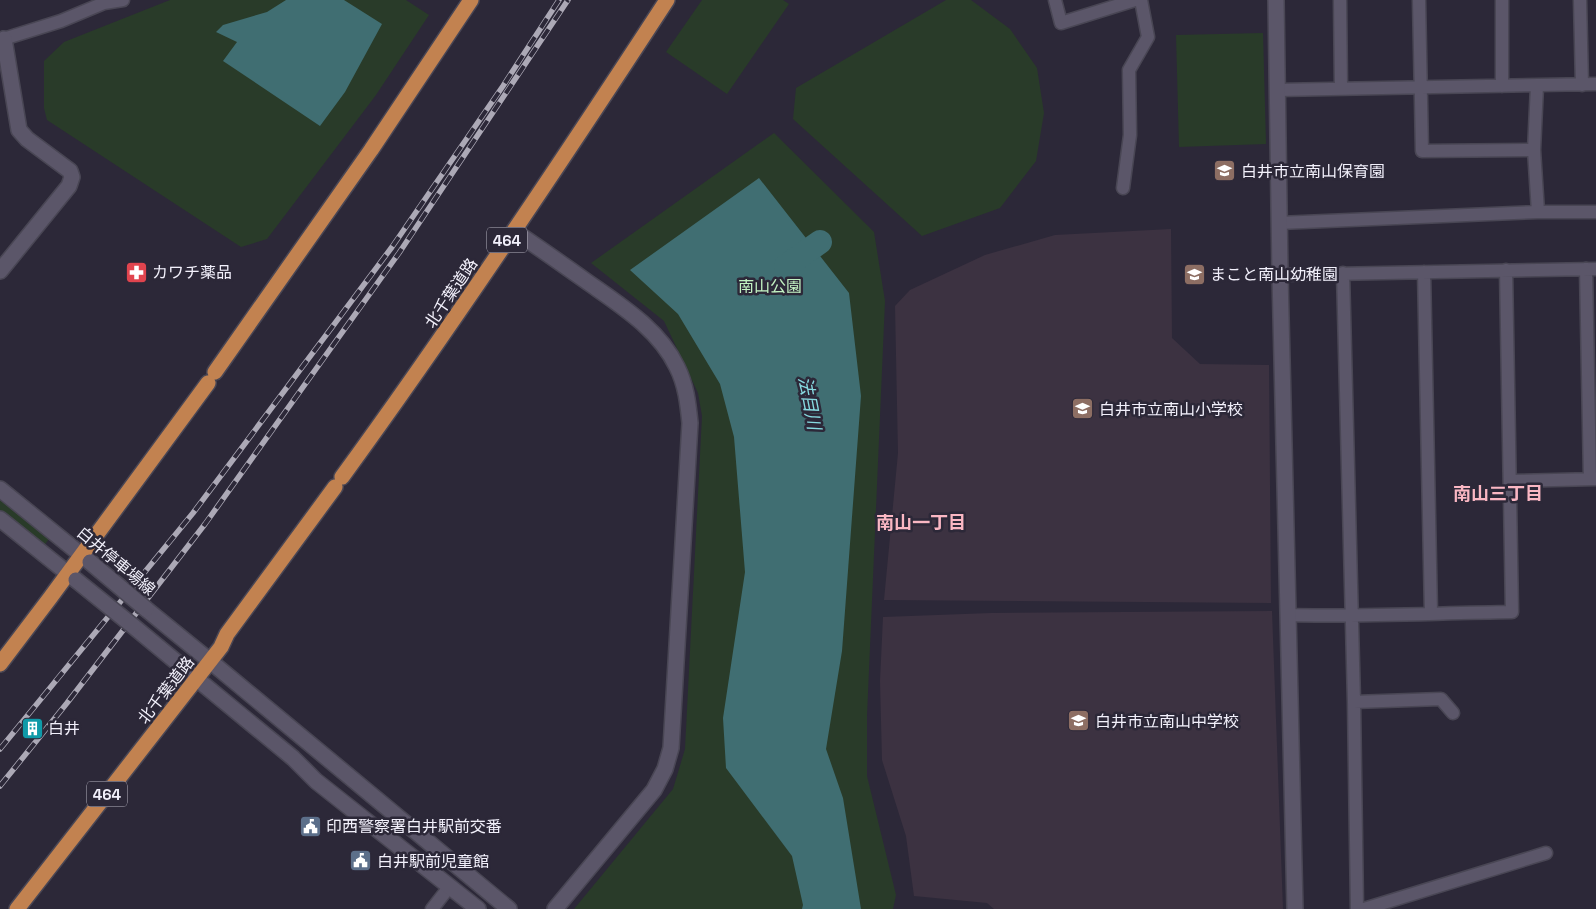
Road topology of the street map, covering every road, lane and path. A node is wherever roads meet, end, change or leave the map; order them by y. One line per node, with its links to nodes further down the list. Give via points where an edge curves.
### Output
1 (123, 0): 12 (street, via 104,3 61,22)
2 (470, 0): 36 (highway, via 371,150)
3 (667, 0): 25 (highway, 北千葉道路 / 464)
4 (1055, 0): 5 (street, via 1061,23)
5 (1135, 0)
6 (1141, 0): 21 (street, via 1148,37 1129,70 1130,134)
7 (1276, 0): 19 (street)
8 (1340, 0): 18 (street)
9 (1419, 0): 17 (street)
10 (1502, 0): 15 (street)
11 (1580, 0): 13 (street)
12 (2, 39): 28 (street, via 19,130 70,171 72,177 69,186)
13 (1582, 84): 14 (street); 16 (street)
14 (1596, 84)
15 (1502, 86): 16 (street); 17 (street)
16 (1537, 86): 20 (street)
17 (1422, 88): 18 (street); 20 (street, via 1422,151)
18 (1341, 89): 19 (street)
19 (1278, 90): 24 (street)
20 (1534, 150): 22 (street)
21 (1123, 188)
22 (1538, 212): 23 (street); 24 (street)
23 (1596, 212)
24 (1279, 223): 31 (street)
25 (514, 231): 41 (highway, 北千葉道路 / 464, via 401,396 227,634 221,647); 52 (street, via 632,314 654,334 677,366 689,409 671,748 654,790)
26 (1591, 269): 27 (street); 32 (street)
27 (1506, 270): 29 (street); 33 (street)
28 (0, 271)
29 (1424, 272): 30 (street); 38 (street)
30 (1343, 273): 31 (street); 40 (street)
31 (1280, 274): 39 (street)
32 (1593, 479): 33 (street)
33 (1510, 481): 38 (street, via 1512,612)
34 (0, 489): 36 (street, 白井停車場線)
35 (0, 519): 37 (street)
36 (86, 558): 37 (highway); 41 (street, 白井停車場線, bridge)
37 (72, 577): 42 (highway); 43 (street, bridge)
38 (1432, 613): 40 (street)
39 (1288, 615): 40 (street); 53 (street)
40 (1352, 617): 44 (street)
41 (206, 658): 43 (highway, 北千葉道路 / 464); 51 (street, 白井停車場線)
42 (0, 664)
43 (193, 676): 47 (street, via 293,758 316,781); 48 (highway, 北千葉道路 / 464)
44 (1354, 702): 45 (street, via 1441,699); 54 (street)
45 (1453, 713)
46 (1546, 853): 55 (street)
47 (450, 886): 49 (street); 50 (street)
48 (17, 909)
49 (432, 909)
50 (478, 909)
51 (509, 909)
52 (555, 909)
53 (1295, 909)
54 (1357, 909)
55 (1364, 909)

